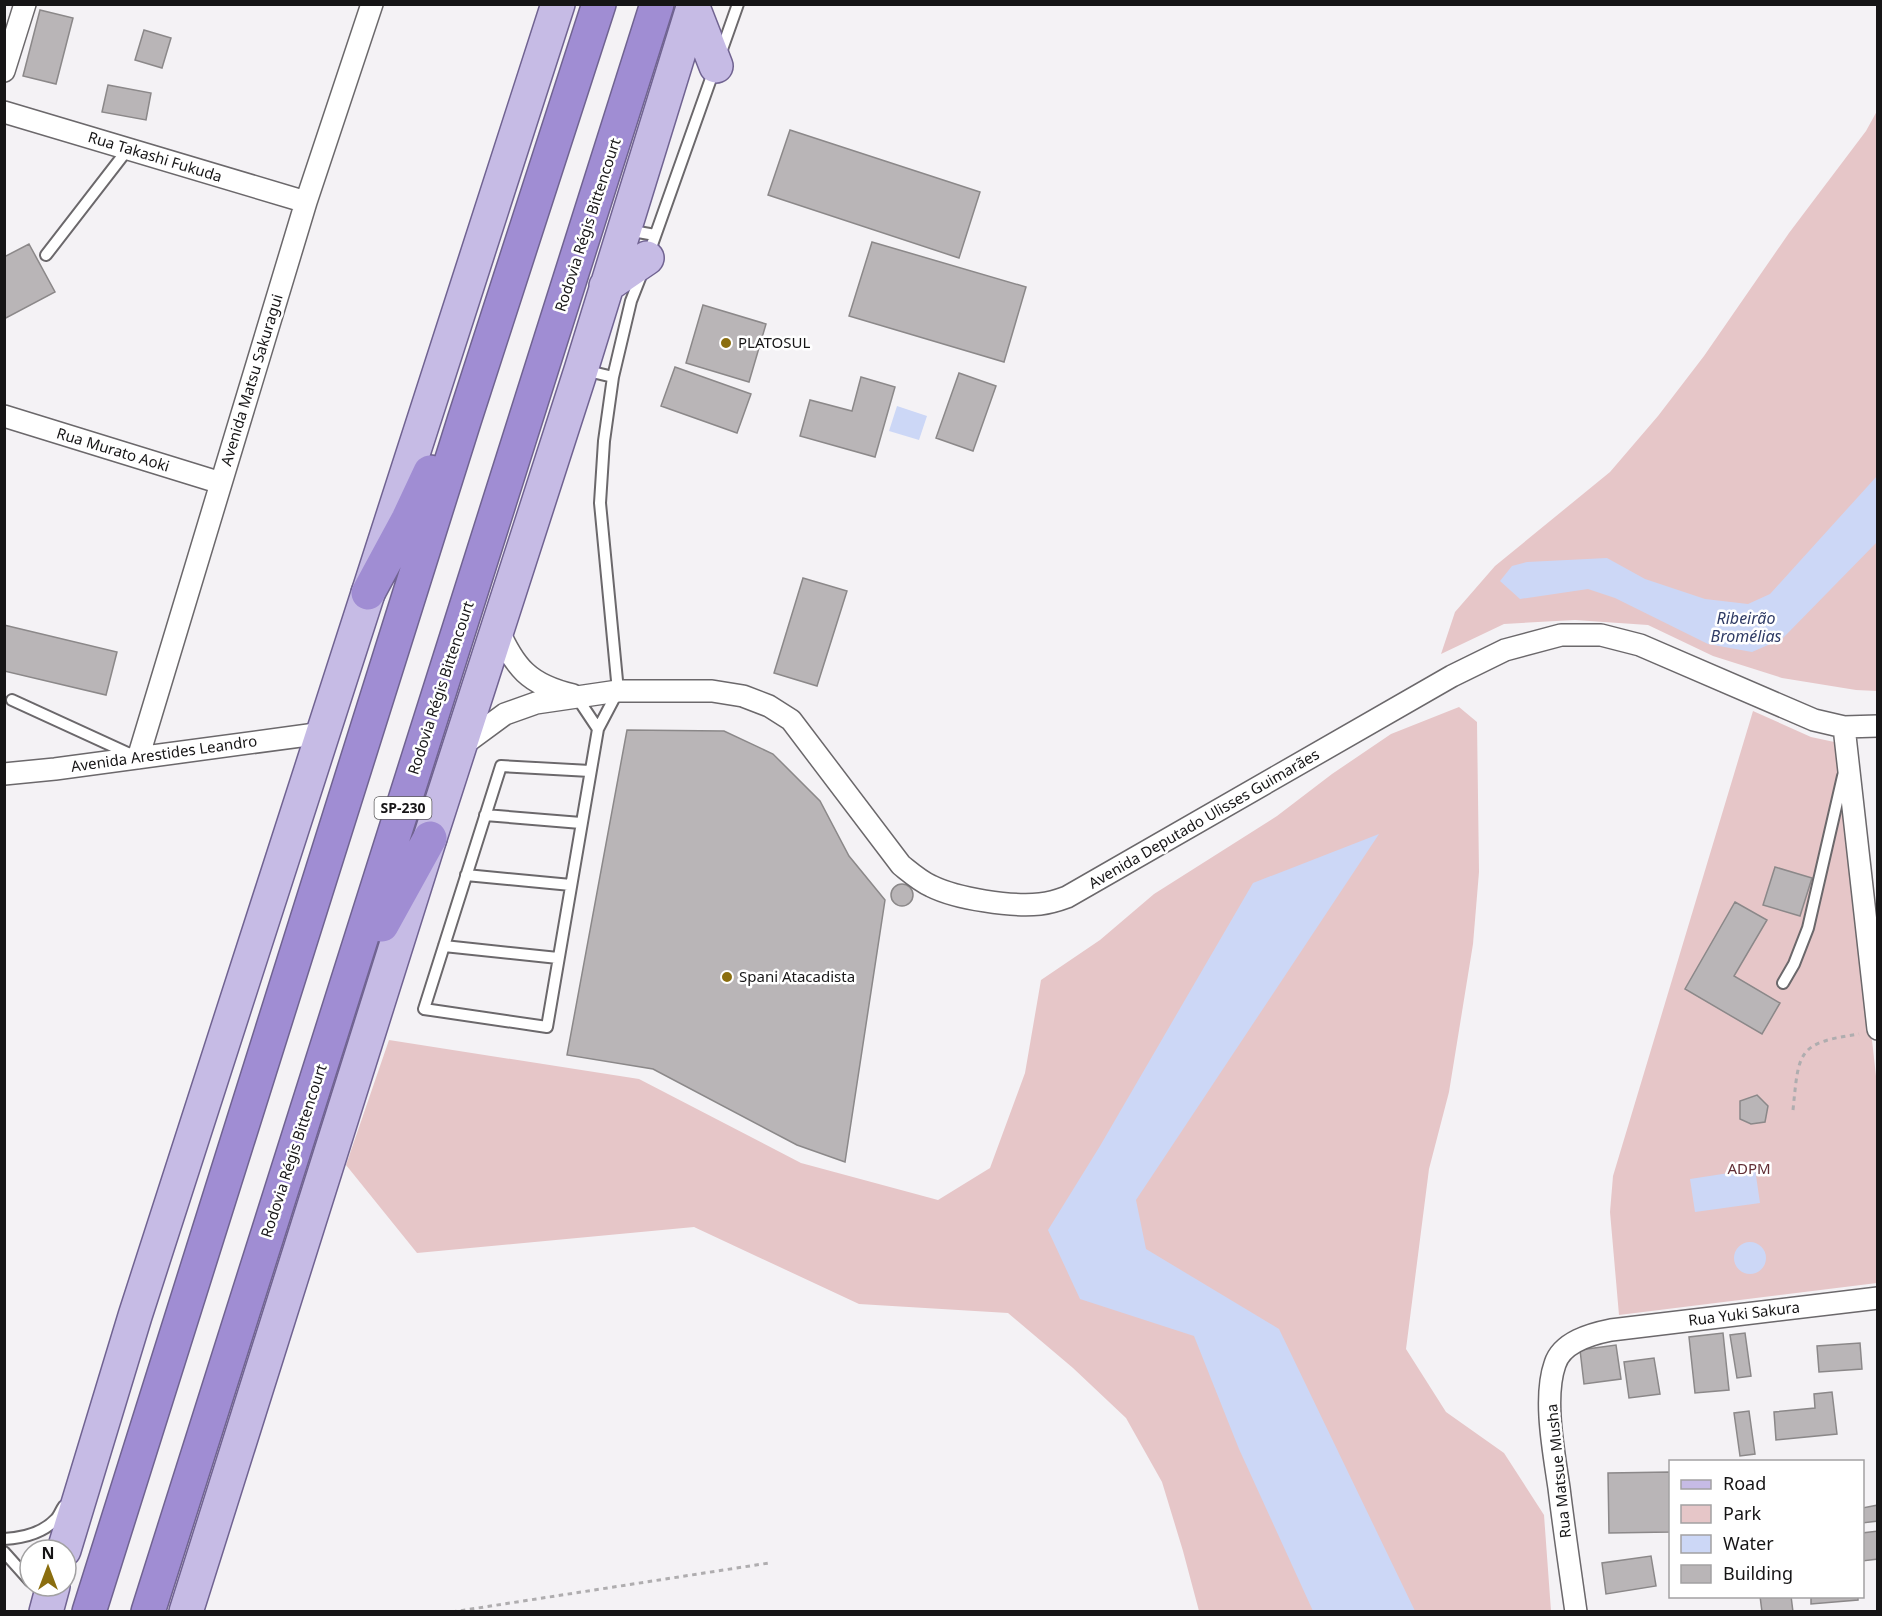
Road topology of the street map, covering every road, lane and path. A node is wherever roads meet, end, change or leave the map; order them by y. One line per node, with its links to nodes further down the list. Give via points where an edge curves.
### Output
1 (25, 4): 9 (street)
2 (372, 4): 12 (street, Avenida Matsu Sakuragui)
3 (558, 4): 22 (main road)
4 (599, 4): 17 (highway)
5 (657, 4): 45 (highway, Rodovia Régis Bittencourt / SP-230)
6 (738, 4): 8 (lane)
7 (694, 6): 8 (main road); 13 (main road)
8 (716, 66): 14 (lane)
9 (4, 71)
10 (4, 111): 11 (street, Rua Takashi Fukuda)
11 (128, 149): 12 (street, Rua Takashi Fukuda); 15 (lane)
12 (306, 202): 21 (street, Avenida Matsu Sakuragui)
13 (624, 229): 14 (lane); 16 (main road)
14 (651, 246): 16 (main road); 19 (lane)
15 (46, 255)
16 (606, 285): 18 (main road)
17 (499, 314): 22 (highway, via 408,519); 55 (highway)
18 (580, 370): 19 (lane); 23 (main road)
19 (613, 377): 24 (lane, via 600,502)
20 (4, 416): 21 (street, Rua Murato Aoki)
21 (221, 483): 32 (street, Avenida Matsu Sakuragui)
22 (368, 592): 30 (main road)
23 (497, 627): 25 (street, Avenida Deputado Ulisses Guimarães, via 507,651 537,683); 31 (main road)
24 (618, 691): 25 (street, Avenida Deputado Ulisses Guimarães); 28 (street, Avenida Deputado Ulisses Guimarães, via 712,691 743,696 769,706 791,720 901,865 915,876 955,895 1022,904 1042,904 1067,897 1452,676 1505,650 1561,635 1601,635 1640,645 1814,720); 29 (lane)
25 (576, 696): 29 (lane); 31 (street, Avenida Deputado Ulisses Guimarães, via 536,703 505,714)
26 (12, 700): 32 (lane)
27 (1878, 726): 28 (street, Avenida Deputado Ulisses Guimarães)
28 (1844, 728): 33 (street)
29 (598, 729): 34 (lane)
30 (323, 733): 32 (street, Avenida Arestides Leandro); 49 (main road)
31 (458, 748): 38 (main road)
32 (138, 758): 35 (street, Avenida Arestides Leandro)
33 (1847, 758): 43 (lane, via 1808,928); 44 (street)
34 (590, 771): 36 (lane, via 501,766); 37 (lane)
35 (4, 774)
36 (485, 815): 37 (lane); 39 (lane)
37 (581, 823): 40 (lane)
38 (430, 838): 45 (highway, via 385,919); 57 (main road)
39 (466, 875): 40 (lane); 41 (lane)
40 (571, 885): 42 (lane)
41 (444, 946): 42 (lane); 42 (lane, via 424,1009 547,1028)
42 (558, 958)
43 (1783, 983)
44 (1873, 1031): 46 (path, via 1829,1038 1806,1051 1799,1061)
45 (330, 1038): 56 (highway, Rodovia Régis Bittencourt / SP-230)
46 (1793, 1110)
47 (1878, 1298): 48 (street, Rua Yuki Sakura)
48 (1611, 1330): 59 (street, Rua Matsue Musha, via 1588,1335 1561,1353 1550,1390 1551,1432)
49 (99, 1436): 50 (main road); 51 (lane, via 56,1520 34,1533)
50 (68, 1538)
51 (4, 1539)
52 (4, 1552): 54 (lane)
53 (769, 1563): 58 (path)
54 (18, 1567)
55 (89, 1611)
56 (148, 1611)
57 (186, 1611)
58 (452, 1611)
59 (1576, 1611)

